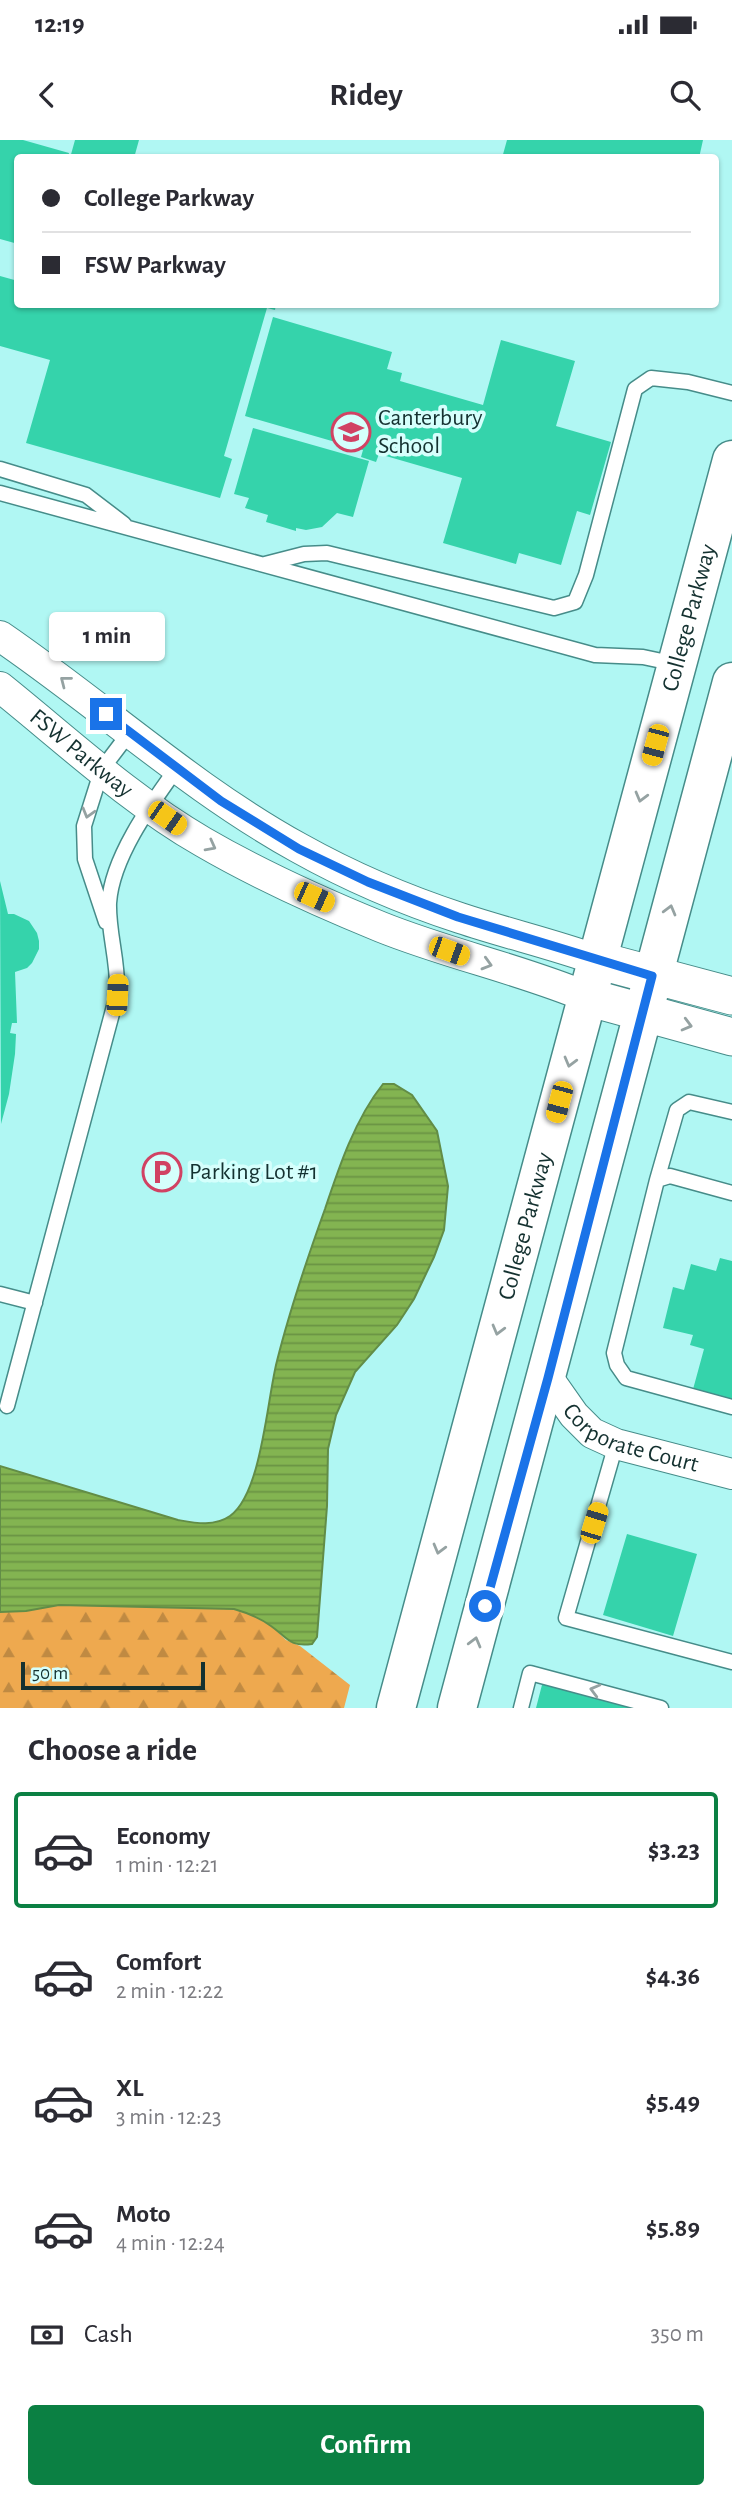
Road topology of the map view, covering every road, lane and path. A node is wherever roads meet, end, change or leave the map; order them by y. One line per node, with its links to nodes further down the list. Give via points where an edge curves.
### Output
1 (732, 393): 6 (lane, via 651,378 635,389 575,602 554,608 327,553)
2 (732, 460): 8 (main road, College Parkway)
3 (0, 469): 5 (lane, via 86,495)
4 (0, 493): 5 (lane)
5 (131, 529): 6 (lane)
6 (262, 565): 8 (lane, via 595,655)
7 (0, 636): 11 (street, FSW Parkway, one-way to 7)
8 (676, 664): 16 (main road, College Parkway, one-way to 16)
9 (732, 682): 17 (main road, one-way to 9)
10 (0, 687): 13 (street, FSW Parkway)
11 (130, 732): 12 (street, FSW Parkway); 13 (lane)
12 (177, 768): 14 (lane); 16 (street, FSW Parkway, via 299,849 368,882 458,917)
13 (102, 769): 14 (street, FSW Parkway); 15 (lane, one-way to 15, via 84,826 85,859)
14 (150, 806): 15 (lane, via 118,866 109,902); 19 (street, FSW Parkway, one-way to 19, via 202,842 381,927)
15 (113, 939): 26 (lane, via 119,972 117,995)
16 (597, 960): 17 (street); 19 (main road, College Parkway)
17 (652, 976): 18 (street); 20 (main road)
18 (732, 996)
19 (587, 997): 20 (street); 33 (main road, College Parkway, one-way to 33)
20 (642, 1013): 21 (street, one-way to 21); 27 (main road)
21 (732, 1037)
22 (732, 1112): 23 (lane, via 689,1102 677,1110)
23 (657, 1181): 24 (lane, via 670,1176); 29 (lane, via 614,1353 617,1365 626,1378)
24 (732, 1193)
25 (0, 1294): 26 (lane)
26 (35, 1303): 28 (lane)
27 (548, 1378): 30 (street, Corporate Court, via 592,1433); 34 (main road, one-way to 27)
28 (7, 1406)
29 (732, 1408)
30 (616, 1444): 31 (street, Corporate Court); 32 (lane, via 566,1618)
31 (732, 1474)
32 (732, 1662)
33 (396, 1708)
34 (457, 1708)
35 (521, 1708): 36 (lane, one-way to 35, via 530,1672)
36 (661, 1708)

